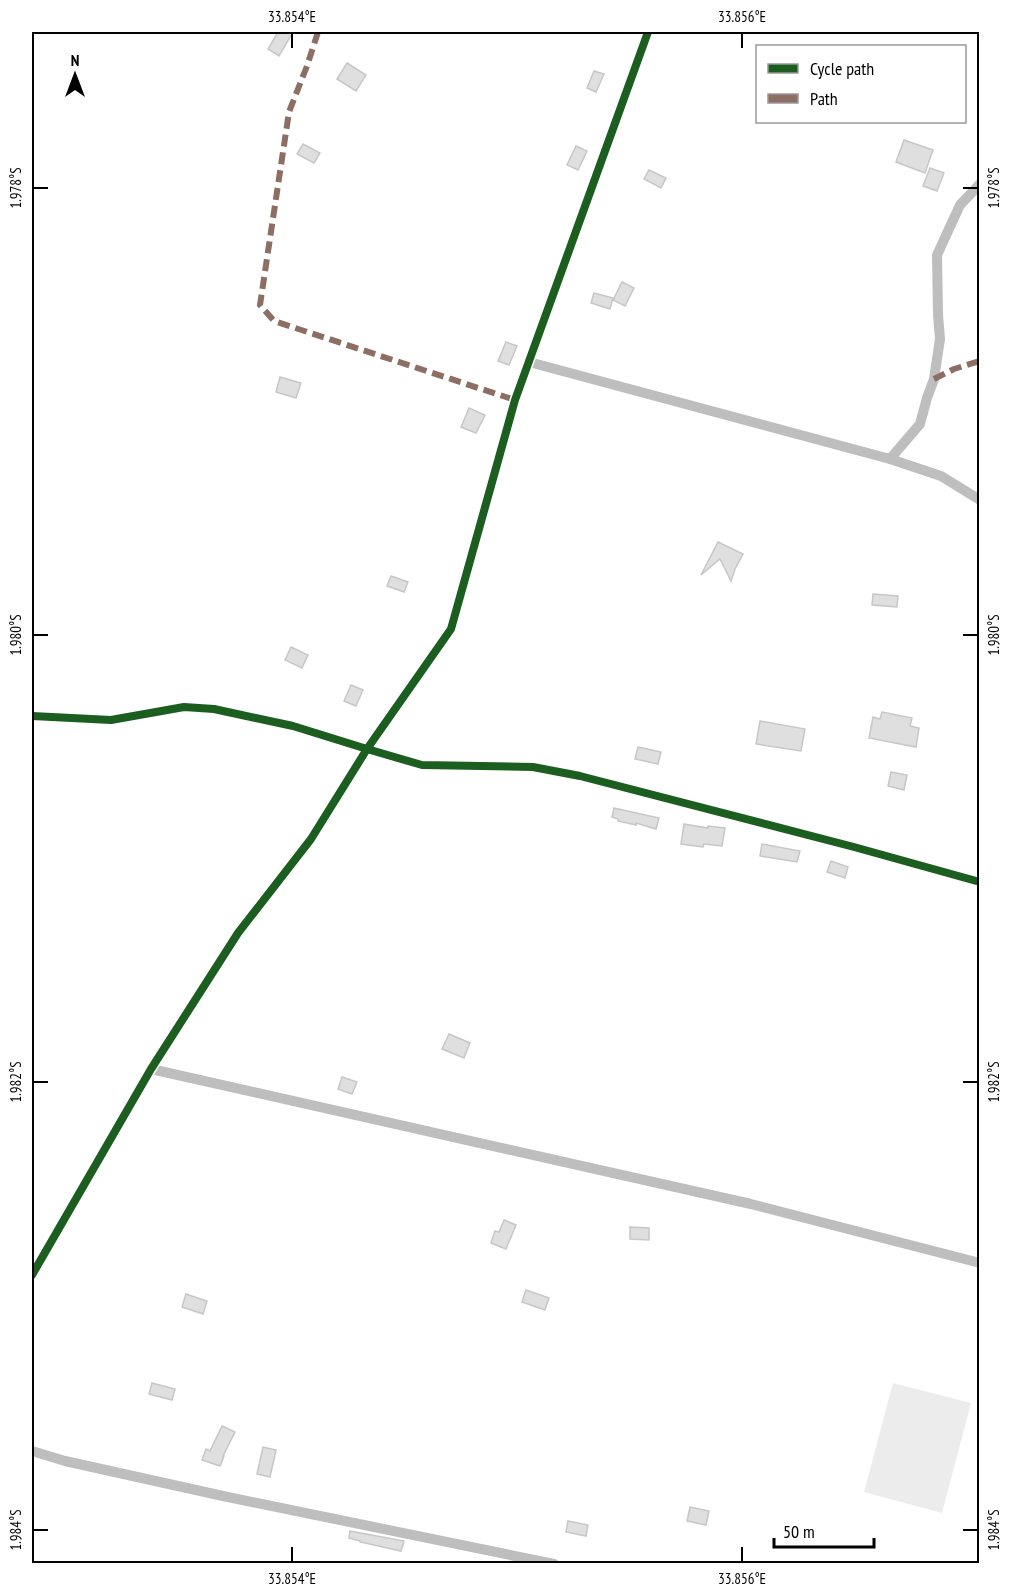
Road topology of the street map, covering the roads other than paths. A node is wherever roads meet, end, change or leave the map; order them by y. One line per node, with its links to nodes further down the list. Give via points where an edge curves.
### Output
1 (648, 32): 3 (street)
2 (980, 184): 4 (street, via 960,205 937,255 940,339 934,379 920,424)
3 (529, 362): 4 (street); 7 (street, via 450,629)
4 (890, 459): 5 (street, via 941,476)
5 (980, 500)
6 (32, 716): 7 (street, via 111,720 184,707 214,709 293,726)
7 (367, 750): 8 (street, via 422,765 533,767 580,776); 9 (street, via 310,839 238,933)
8 (980, 882)
9 (151, 1069): 10 (street, via 752,1204); 11 (street)
10 (980, 1263)
11 (32, 1275)
12 (32, 1451): 13 (street, via 223,1496)
13 (554, 1563)

